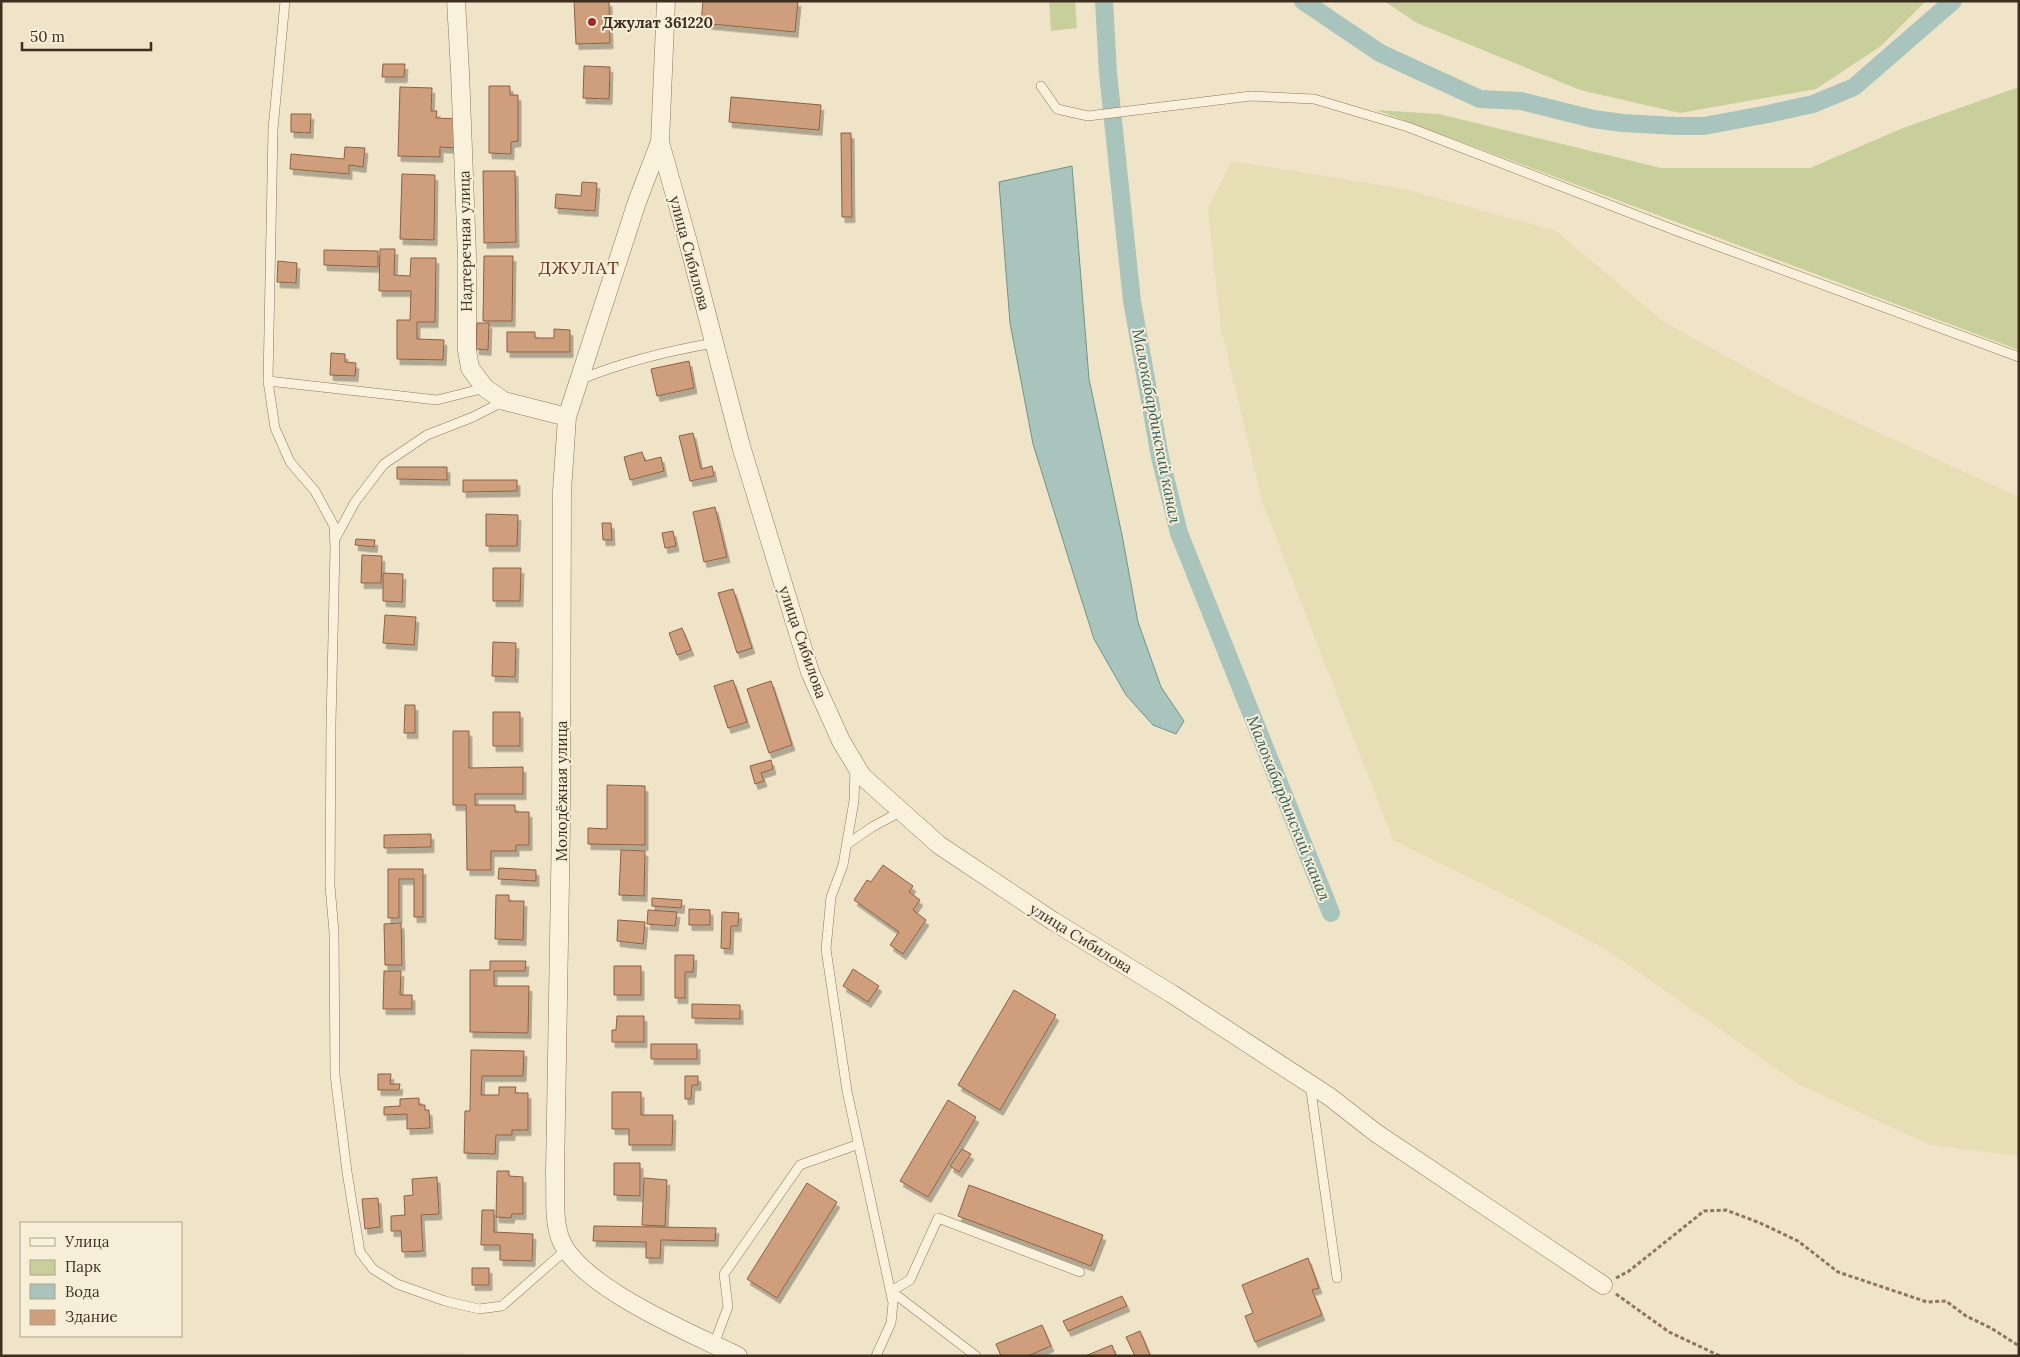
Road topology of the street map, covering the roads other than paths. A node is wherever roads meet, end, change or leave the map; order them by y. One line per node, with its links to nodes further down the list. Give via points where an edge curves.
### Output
1 (285, 1): 9 (lane, via 273,129)
2 (456, 1): 10 (street, Надтеречная улица, via 467,256 467,350 470,368)
3 (666, 1): 5 (street, улица Сибилова)
4 (1041, 86): 7 (lane, via 1057,109 1088,116 1251,96 1314,99 1408,127 1677,231)
5 (660, 142): 6 (street, улица Сибилова); 8 (street, Молодёжная улица)
6 (714, 343): 8 (lane, via 617,365); 14 (street, улица Сибилова, via 741,446 810,672)
7 (2019, 357)
8 (579, 380): 12 (street, Молодёжная улица)
9 (268, 381): 10 (lane, via 437,400); 13 (lane, via 275,428 290,462 315,492 334,526)
10 (484, 388): 11 (street, Надтеречная улица)
11 (504, 401): 12 (street, Надтеречная улица); 13 (lane, via 427,435 384,464 355,502)
12 (567, 417): 19 (street, Молодёжная улица, via 562,491 555,1174 557,1223)
13 (335, 539): 19 (lane, via 330,886 334,932 335,1075 360,1252 373,1269 397,1284 479,1309 502,1306)
14 (855, 765): 15 (street, улица Сибилова, via 862,776); 16 (lane, via 854,801)
15 (900, 812): 16 (lane); 17 (street, улица Сибилова, via 939,845 1053,921)
16 (846, 845): 18 (lane, via 843,865 831,897 826,950 847,1092)
17 (1310, 1084): 21 (lane); 22 (street, улица Сибилова, via 1376,1133)
18 (859, 1144): 23 (lane); 24 (lane, via 800,1165 724,1274 728,1307)
19 (567, 1249): 24 (street, Молодёжная улица, via 609,1290)
20 (1080, 1272): 23 (lane, via 938,1218 910,1280)
21 (1338, 1278)
22 (1603, 1285)
23 (891, 1291): 26 (lane, via 890,1323); 27 (lane)
24 (714, 1344): 25 (street, Молодёжная улица)
25 (738, 1356)
26 (876, 1356)
27 (976, 1356)

